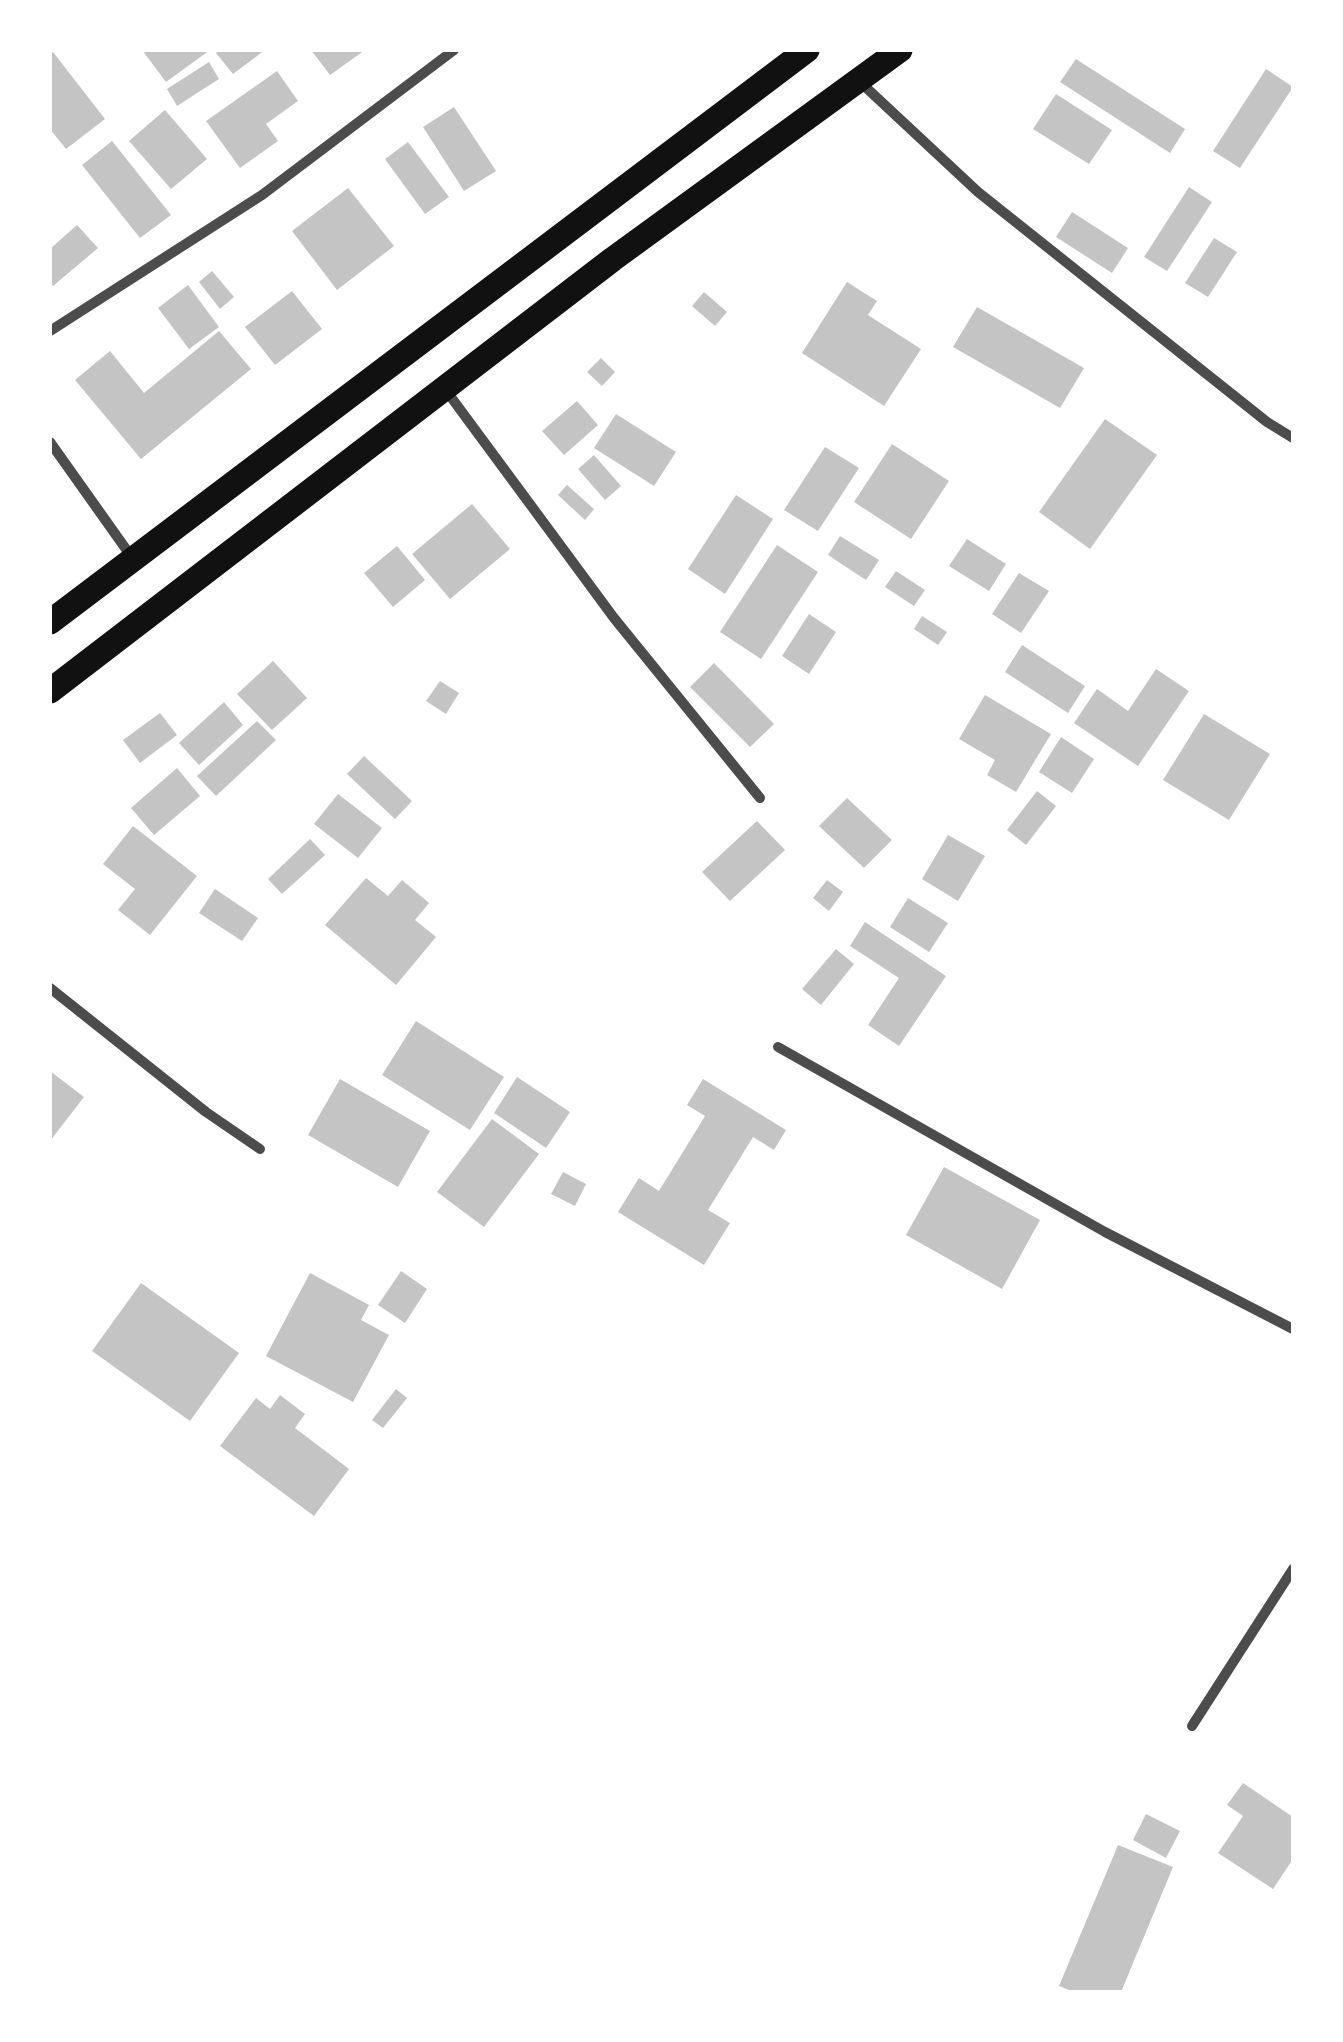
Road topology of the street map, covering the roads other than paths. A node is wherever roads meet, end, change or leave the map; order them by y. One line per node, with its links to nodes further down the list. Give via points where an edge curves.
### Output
1 (454, 50): 5 (street, via 262,195)
2 (807, 50): 9 (main road)
3 (900, 50): 4 (main road)
4 (858, 80): 6 (main road); 7 (street, via 978,192)
5 (50, 331)
6 (445, 388): 11 (main road); 12 (street, via 614,618)
7 (1293, 438)
8 (50, 442): 9 (street)
9 (133, 559): 10 (main road)
10 (50, 622)
11 (50, 691)
12 (760, 798)
13 (50, 988): 15 (street)
14 (778, 1047): 16 (street, via 1090,1224)
15 (260, 1149)
16 (1293, 1329)
17 (1293, 1569): 18 (street)
18 (1192, 1726)

